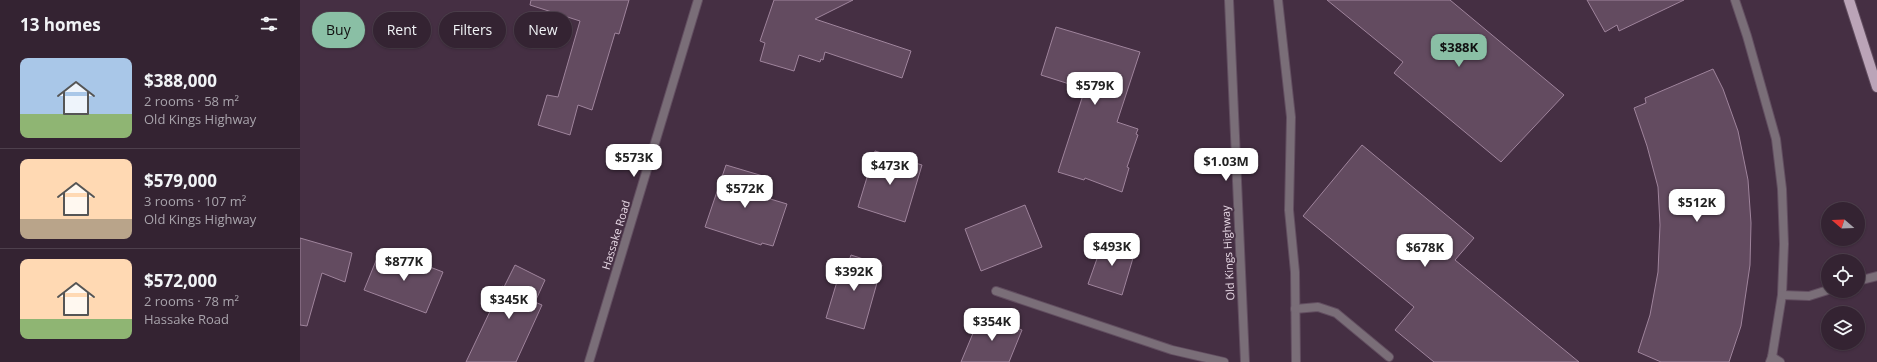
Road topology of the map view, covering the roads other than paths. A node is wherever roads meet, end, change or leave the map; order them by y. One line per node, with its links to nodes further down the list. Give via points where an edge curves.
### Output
1 (698, 0): 16 (street, Hassake Road)
2 (1229, 0): 18 (street, Old Kings Highway)
3 (1278, 0): 13 (street, via 1291,117 1289,210)
4 (1735, 0): 12 (street, via 1776,139 1782,189)
5 (1849, 0): 6 (main road)
6 (1874, 69): 7 (main road)
7 (1877, 87)
8 (1877, 276): 9 (street)
9 (1865, 279)
10 (996, 291): 17 (street, via 1172,350)
11 (1821, 292): 12 (street, via 1809,296)
12 (1782, 296): 15 (street)
13 (1295, 309): 14 (street, via 1318,306 1336,313); 19 (street)
14 (1389, 357)
15 (1771, 359): 20 (street)
16 (589, 362)
17 (1224, 362)
18 (1245, 362)
19 (1296, 362)
20 (1780, 362)

